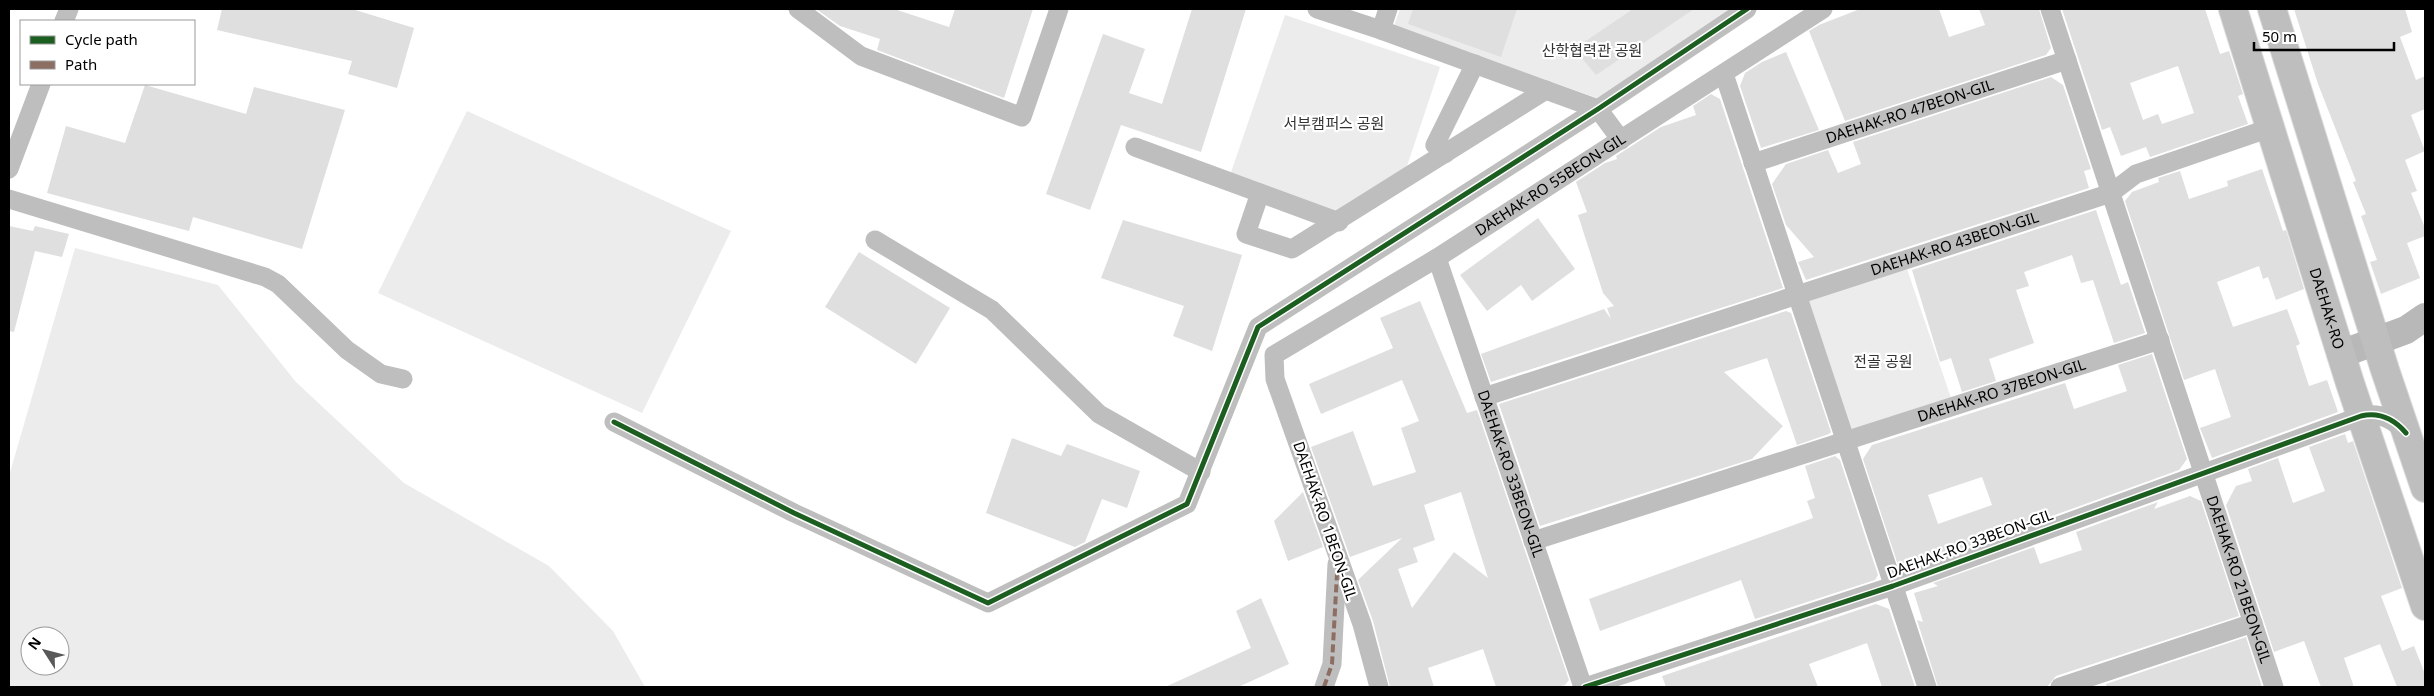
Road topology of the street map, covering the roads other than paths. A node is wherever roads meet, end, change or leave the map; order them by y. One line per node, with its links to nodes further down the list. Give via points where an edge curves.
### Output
1 (798, 9): 2 (street, via 862,56 1022,117)
2 (1058, 9)
3 (1317, 9): 10 (street)
4 (1388, 9): 10 (street)
5 (1747, 9): 16 (street)
6 (1823, 9): 13 (street, DAEHAK-RO 55BEON-GIL)
7 (2050, 9): 11 (street)
8 (2233, 9): 17 (main road, DAEHAK-RO)
9 (2272, 9): 32 (main road)
10 (1381, 30): 12 (street)
11 (2067, 60): 21 (street, DAEHAK-RO 47BEON-GIL); 24 (street)
12 (1475, 64): 15 (street); 20 (street, via 1436,145)
13 (1724, 74): 18 (street, DAEHAK-RO 55BEON-GIL); 21 (street)
14 (41, 85): 22 (street)
15 (1546, 90): 16 (street); 20 (street)
16 (1598, 109): 18 (street); 41 (street, via 1258,327)
17 (2270, 128): 24 (street, DAEHAK-RO 43BEON-GIL, via 2136,174); 33 (main road, DAEHAK-RO)
18 (1621, 140): 28 (street, DAEHAK-RO 55BEON-GIL)
19 (1135, 147): 23 (street)
20 (1445, 154): 26 (street)
21 (1753, 163): 29 (street)
22 (9, 169)
23 (1260, 193): 26 (street); 26 (street, via 1246,234 1292,249)
24 (2112, 193): 29 (street, DAEHAK-RO 43BEON-GIL); 31 (street)
25 (9, 199): 35 (street, via 265,277 278,284 347,350 381,374)
26 (1339, 222)
27 (876, 240): 41 (street, via 992,310 1099,414)
28 (1437, 258): 34 (street, DAEHAK-RO 55BEON-GIL); 36 (street, DAEHAK-RO 33BEON-GIL)
29 (1797, 295): 36 (street, DAEHAK-RO 43BEON-GIL); 40 (street)
30 (2425, 317): 32 (main road, via 2406,330)
31 (2160, 340): 40 (street, DAEHAK-RO 37BEON-GIL); 42 (street)
32 (2376, 341): 33 (main road); 39 (main road)
33 (2341, 354): 37 (main road, DAEHAK-RO)
34 (1274, 355): 45 (street, DAEHAK-RO 1BEON-GIL, via 1275,378)
35 (403, 378)
36 (1484, 397): 44 (street, DAEHAK-RO 33BEON-GIL)
37 (2361, 416): 39 (street, via 2371,414 2389,419); 42 (street, DAEHAK-RO 33BEON-GIL); 47 (main road, DAEHAK-RO)
38 (614, 422): 41 (street, via 794,514 988,603 1187,504)
39 (2406, 432): 43 (main road)
40 (1845, 441): 44 (street, DAEHAK-RO 37BEON-GIL); 46 (street, DAEHAK-RO 33BEON-GIL)
41 (1201, 472)
42 (2203, 473): 46 (street, DAEHAK-RO 33BEON-GIL); 48 (street, DAEHAK-RO 21BEON-GIL)
43 (2425, 488)
44 (1534, 541): 51 (street, DAEHAK-RO 33BEON-GIL)
45 (1338, 556): 49 (street, via 1332,664); 50 (street, DAEHAK-RO 1BEON-GIL, via 1362,624)
46 (1893, 586): 51 (street, DAEHAK-RO 33BEON-GIL); 52 (street)
47 (2425, 606)
48 (2253, 624): 53 (street); 54 (street, DAEHAK-RO 21BEON-GIL)
49 (1324, 687)
50 (1379, 687)
51 (1584, 687)
52 (1927, 687)
53 (2060, 687)
54 (2274, 687)

